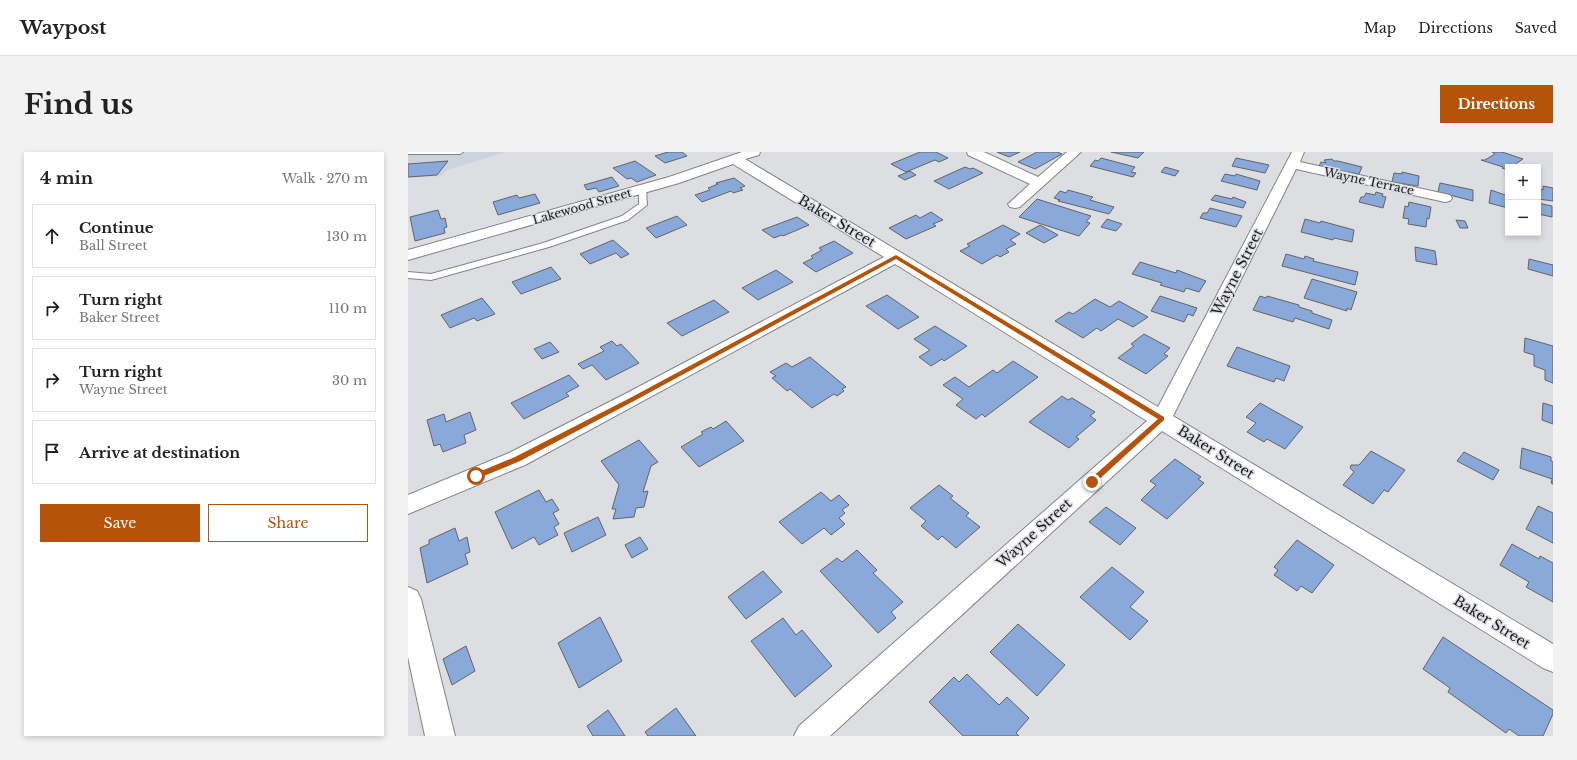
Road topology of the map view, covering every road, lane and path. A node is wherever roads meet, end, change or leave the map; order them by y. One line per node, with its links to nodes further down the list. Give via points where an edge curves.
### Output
1 (408, 152): 2 (lane)
2 (460, 152)
3 (754, 152): 7 (street, Lakewood Street)
4 (973, 152): 8 (street)
5 (1075, 152): 8 (street)
6 (1295, 158): 10 (street, Wayne Terrace); 15 (street, Wayne Street)
7 (735, 159): 9 (street, Lakewood Street); 13 (street, Baker Street)
8 (1040, 183): 11 (street)
9 (642, 189): 12 (street, Lakewood Street); 14 (lane, via 643,205 625,218 546,245 431,277)
10 (1445, 198)
11 (1015, 204)
12 (408, 255)
13 (896, 257): 15 (street, Baker Street); 16 (street, via 517,459)
14 (408, 275)
15 (1162, 419): 18 (street, Baker Street); 20 (street, Wayne Street)
16 (408, 505)
17 (408, 599): 19 (street)
18 (1553, 659)
19 (440, 736)
20 (809, 736)

